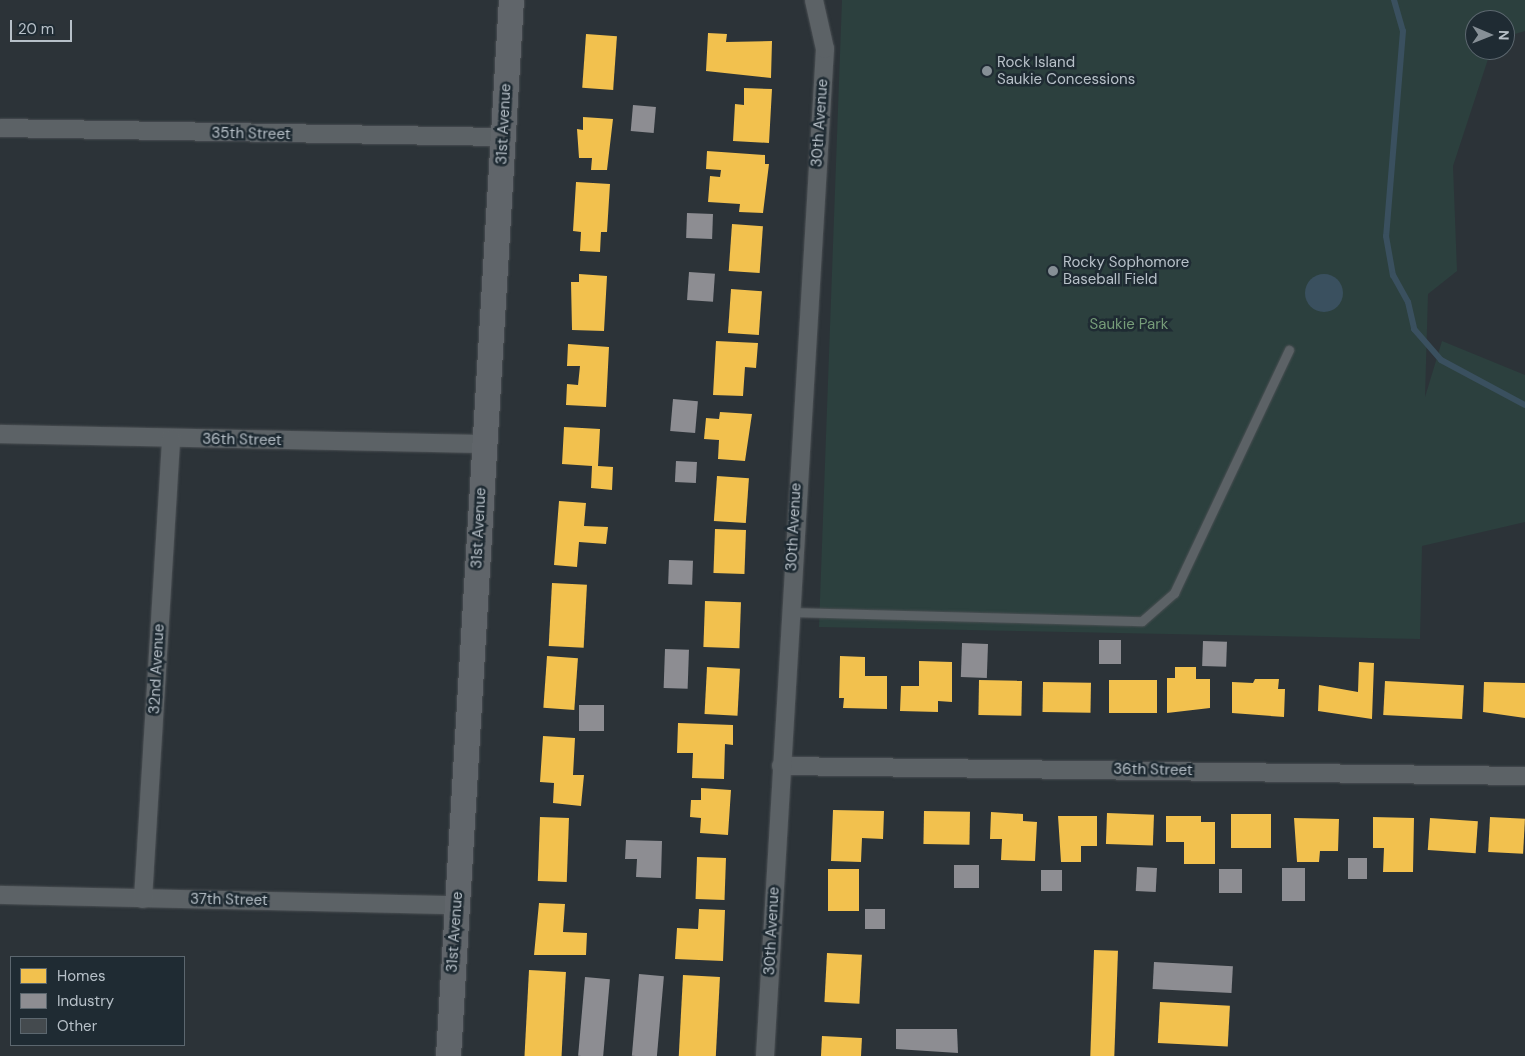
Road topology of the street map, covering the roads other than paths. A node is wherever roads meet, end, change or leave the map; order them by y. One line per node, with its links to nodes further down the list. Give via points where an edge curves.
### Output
1 (511, 0): 4 (street, 31st Avenue)
2 (814, 0): 9 (street, 30th Avenue, via 825,49)
3 (0, 128): 4 (street, 35th Street)
4 (503, 137): 8 (street, 31st Avenue)
5 (1289, 350): 9 (lane, via 1174,594 1142,621)
6 (0, 434): 7 (street, 36th Street)
7 (171, 439): 8 (street, 36th Street); 13 (street, 32nd Avenue)
8 (484, 444): 14 (street, 31st Avenue)
9 (790, 612): 10 (street, 30th Avenue)
10 (781, 766): 11 (street, 36th Street); 16 (street, 30th Avenue)
11 (1525, 776)
12 (0, 896): 13 (street, 37th Street)
13 (143, 898): 14 (street, 37th Street)
14 (457, 905): 15 (street, 31st Avenue)
15 (448, 1056)
16 (765, 1056)

